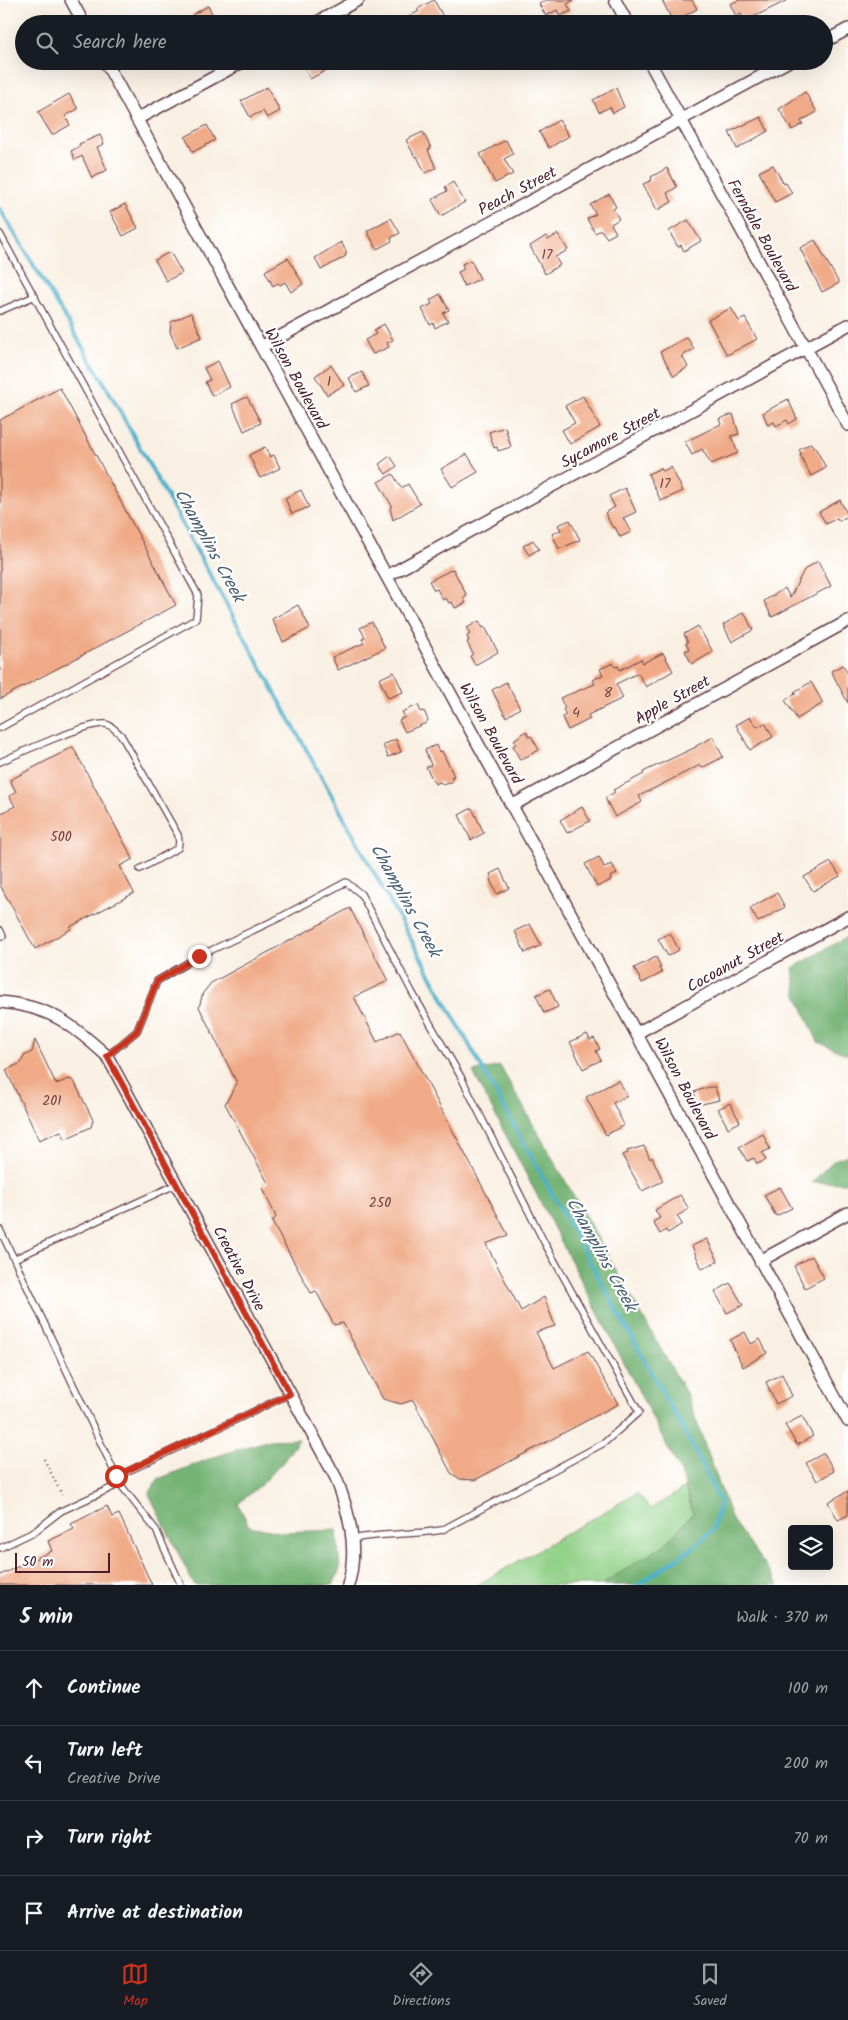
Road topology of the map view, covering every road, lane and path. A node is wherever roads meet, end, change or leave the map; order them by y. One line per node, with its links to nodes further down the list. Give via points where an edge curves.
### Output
1 (71, 0): 4 (street)
2 (358, 0): 5 (street)
3 (615, 0): 6 (street)
4 (79, 15)
5 (330, 15)
6 (623, 15)
7 (848, 29): 8 (street)
8 (833, 37)
9 (110, 70): 13 (street, Wilson Boulevard)
10 (227, 70): 13 (street)
11 (654, 70): 14 (street, Ferndale Boulevard)
12 (773, 70): 14 (street, Peach Street)
13 (137, 119): 19 (street, Wilson Boulevard)
14 (681, 120): 19 (street, Peach Street); 20 (street, Ferndale Boulevard)
15 (0, 234): 16 (lane)
16 (35, 296): 17 (lane); 24 (lane, via 198,595 196,619)
17 (0, 311)
18 (848, 325): 20 (street, Sycamore Street)
19 (262, 347): 22 (street, Wilson Boulevard)
20 (806, 348): 21 (street, Ferndale Boulevard); 22 (street, Sycamore Street)
21 (848, 425)
22 (387, 576): 26 (street, Wilson Boulevard)
23 (848, 621): 26 (street, Apple Street)
24 (0, 728)
25 (0, 762): 27 (lane, via 72,732 104,724 111,726 121,735 178,835 178,848)
26 (512, 805): 32 (street, Wilson Boulevard)
27 (140, 869)
28 (848, 917): 32 (street, Cocoanut Street)
29 (0, 930): 30 (lane, via 3,936)
30 (0, 936)
31 (0, 1002): 33 (street, Creative Drive, via 47,1012 77,1029)
32 (637, 1033): 38 (street, Wilson Boulevard)
33 (107, 1056): 34 (street, Creative Drive); 45 (lane, via 137,1031 157,981 199,956 346,882 361,894 461,1077 544,1242 639,1412 604,1444 442,1530)
34 (177, 1184): 37 (lane); 39 (street, Creative Drive)
35 (848, 1213): 38 (street)
36 (1, 1233): 37 (lane)
37 (14, 1259): 42 (lane)
38 (760, 1261): 40 (street, Wilson Boulevard)
39 (290, 1394): 42 (lane); 45 (street, Creative Drive, via 336,1478 348,1510)
40 (848, 1421)
41 (44, 1459): 44 (path)
42 (116, 1476): 43 (lane)
43 (120, 1484): 46 (lane, via 60,1510 34,1532); 47 (lane, via 156,1530)
44 (62, 1495)
45 (352, 1539): 48 (street, Creative Drive, via 353,1570)
46 (0, 1548)
47 (181, 1585)
48 (348, 1585)

